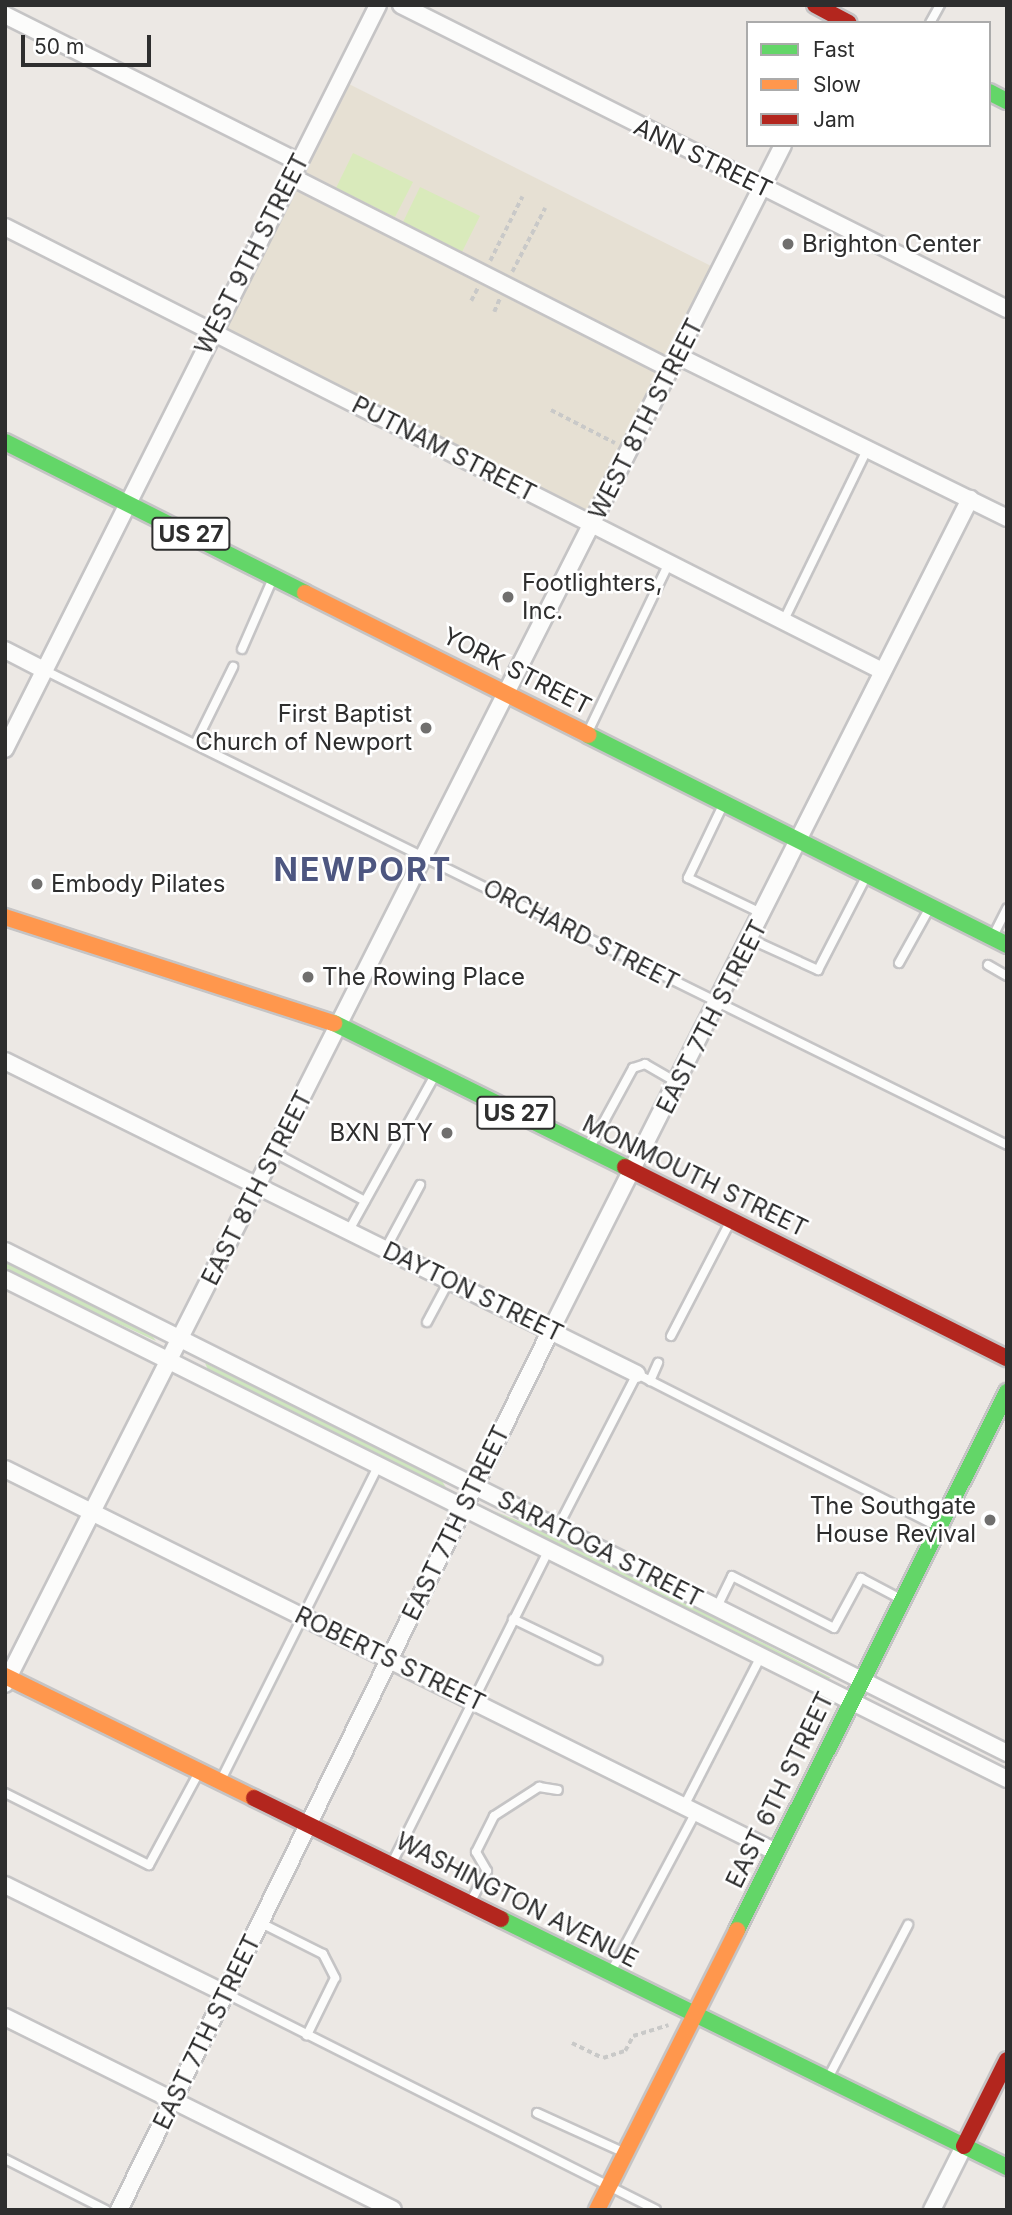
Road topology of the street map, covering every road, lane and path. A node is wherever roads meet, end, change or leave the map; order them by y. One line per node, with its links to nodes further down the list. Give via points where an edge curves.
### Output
1 (378, 5): 11 (street, WEST 9TH STREET)
2 (401, 5): 13 (street, ANN STREET)
3 (815, 5): 6 (main road)
4 (940, 5): 7 (lane)
5 (5, 15): 11 (street)
6 (845, 21)
7 (931, 21)
8 (991, 93): 9 (main road)
9 (1007, 101)
10 (782, 147): 13 (street, WEST 8TH STREET)
11 (299, 162): 12 (street, WEST 9TH STREET)
12 (292, 177): 17 (street); 22 (street, WEST 9TH STREET)
13 (762, 187): 20 (street, ANN STREET); 23 (street, WEST 8TH STREET)
14 (522, 197): 17 (path)
15 (544, 208): 18 (path)
16 (5, 227): 22 (street, PUTNAM STREET)
17 (484, 274): 18 (street); 19 (path)
18 (506, 286): 21 (path); 23 (street)
19 (471, 301)
20 (1007, 310)
21 (494, 312)
22 (212, 333): 29 (street, WEST 9TH STREET); 31 (street, PUTNAM STREET)
23 (674, 362): 26 (street); 27 (street, WEST 8TH STREET)
24 (551, 410): 27 (path)
25 (5, 442): 29 (main road, YORK STREET / US 27)
26 (868, 449): 28 (street); 34 (lane)
27 (629, 450): 31 (street, WEST 8TH STREET)
28 (970, 499): 30 (street); 39 (street, EAST 7TH STREET)
29 (127, 503): 33 (main road, YORK STREET / US 27); 38 (street, WEST 9TH STREET)
30 (1007, 518)
31 (592, 525): 32 (street, PUTNAM STREET); 40 (street, WEST 8TH STREET)
32 (669, 563): 34 (street, PUTNAM STREET); 41 (lane)
33 (275, 576): 35 (lane); 40 (main road, YORK STREET / US 27)
34 (784, 620): 39 (street, PUTNAM STREET)
35 (242, 649)
36 (5, 650): 38 (street, ORCHARD STREET)
37 (233, 667): 42 (lane)
38 (44, 670): 42 (lane, ORCHARD STREET); 43 (street, WEST 9TH STREET)
39 (882, 671): 45 (street, EAST 7TH STREET)
40 (507, 691): 41 (main road, YORK STREET / US 27); 46 (street, EAST 8TH STREET)
41 (588, 732): 44 (main road, YORK STREET / US 27)
42 (196, 742): 46 (lane, ORCHARD STREET)
43 (5, 749)
44 (725, 801): 45 (main road, YORK STREET / US 27); 50 (lane, via 688,878)
45 (800, 840): 47 (main road, YORK STREET / US 27); 50 (street, EAST 7TH STREET)
46 (425, 856): 57 (lane, ORCHARD STREET); 58 (street, EAST 8TH STREET)
47 (868, 874): 48 (main road, YORK STREET / US 27); 52 (lane, via 818,970)
48 (931, 906): 53 (main road, YORK STREET / US 27); 54 (lane)
49 (1007, 908): 53 (lane)
50 (763, 914): 52 (street, EAST 7TH STREET)
51 (5, 917): 58 (main road, MONMOUTH STREET / US 27)
52 (750, 939): 57 (street, EAST 7TH STREET)
53 (999, 941)
54 (899, 963)
55 (988, 965): 56 (lane)
56 (1007, 976)
57 (717, 1004): 61 (street, EAST 7TH STREET); 62 (lane, ORCHARD STREET)
58 (339, 1025): 60 (main road, MONMOUTH STREET / US 27); 64 (street, EAST 8TH STREET)
59 (5, 1061): 67 (street, DAYTON STREET)
60 (436, 1073): 63 (main road, MONMOUTH STREET / US 27); 68 (lane)
61 (678, 1083): 63 (lane, via 645,1064 633,1068); 65 (street, EAST 7TH STREET)
62 (1007, 1144)
63 (589, 1149): 65 (main road, MONMOUTH STREET / US 27)
64 (275, 1153): 67 (street, EAST 8TH STREET); 68 (lane)
65 (635, 1171): 69 (main road, MONMOUTH STREET / US 27); 76 (street, EAST 7TH STREET)
66 (420, 1185): 71 (lane)
67 (258, 1188): 70 (street, DAYTON STREET); 78 (street, EAST 8TH STREET)
68 (365, 1201): 70 (lane)
69 (731, 1219): 77 (lane); 79 (main road, MONMOUTH STREET / US 27)
70 (348, 1232): 71 (street, DAYTON STREET)
71 (385, 1250): 74 (street, DAYTON STREET)
72 (5, 1251): 78 (street, SARATOGA STREET)
73 (5, 1279): 80 (street, SARATOGA STREET)
74 (449, 1281): 75 (lane); 76 (street, DAYTON STREET)
75 (428, 1322)
76 (551, 1330): 82 (street, DAYTON STREET); 86 (street, EAST 7TH STREET)
77 (671, 1336)
78 (180, 1339): 80 (street, EAST 8TH STREET); 86 (street, SARATOGA STREET)
79 (1007, 1357)
80 (169, 1362): 84 (street, SARATOGA STREET); 88 (street, EAST 8TH STREET)
81 (658, 1363): 82 (lane)
82 (643, 1377): 89 (lane); 90 (lane, DAYTON STREET)
83 (1007, 1392): 90 (main road, EAST 6TH STREET)
84 (379, 1464): 87 (street, SARATOGA STREET); 94 (lane)
85 (5, 1469): 88 (street, ROBERTS STREET)
86 (474, 1486): 87 (street, EAST 7TH STREET); 89 (street, SARATOGA STREET)
87 (463, 1508): 91 (street, SARATOGA STREET); 97 (street, EAST 7TH STREET)
88 (92, 1513): 94 (street, ROBERTS STREET); 99 (street, EAST 8TH STREET)
89 (558, 1527): 93 (street, SARATOGA STREET)
90 (938, 1527): 92 (main road, EAST 6TH STREET)
91 (548, 1552): 95 (lane); 96 (street, SARATOGA STREET)
92 (901, 1599): 93 (lane, via 861,1578 834,1628 732,1576); 100 (main road, EAST 6TH STREET)
93 (717, 1607): 100 (street, SARATOGA STREET)
94 (303, 1616): 97 (street, ROBERTS STREET); 105 (lane)
95 (513, 1619): 98 (lane); 102 (lane)
96 (761, 1656): 101 (street, SARATOGA STREET); 109 (lane)
97 (389, 1660): 102 (street, ROBERTS STREET); 110 (street, EAST 7TH STREET)
98 (598, 1660)
99 (6, 1679): 104 (main road, WASHINGTON AVENUE)
100 (859, 1680): 101 (main road, EAST 6TH STREET); 103 (street, SARATOGA STREET)
101 (850, 1699): 106 (street, SARATOGA STREET); 111 (main road, EAST 6TH STREET)
102 (472, 1700): 109 (street, ROBERTS STREET); 112 (lane)
103 (1007, 1753)
104 (201, 1768): 105 (main road, WASHINGTON AVENUE); 108 (lane, via 149,1865)
105 (222, 1778): 110 (main road, WASHINGTON AVENUE)
106 (1007, 1779)
107 (558, 1790): 114 (lane, via 539,1787 494,1816 476,1852 487,1871)
108 (5, 1793)
109 (690, 1809): 111 (street, ROBERTS STREET); 117 (lane)
110 (309, 1822): 112 (main road, WASHINGTON AVENUE); 115 (street, EAST 7TH STREET)
111 (774, 1851): 119 (main road, EAST 6TH STREET)
112 (392, 1863): 114 (main road, WASHINGTON AVENUE)
113 (5, 1885): 118 (street)
114 (471, 1902): 117 (main road, WASHINGTON AVENUE)
115 (261, 1923): 118 (street, EAST 7TH STREET); 122 (lane, via 323,1954 335,1978)
116 (908, 1925): 125 (lane)
117 (611, 1972): 119 (main road, WASHINGTON AVENUE)
118 (227, 1994): 122 (lane); 126 (street, EAST 7TH STREET)
119 (695, 2015): 125 (main road, WASHINGTON AVENUE); 129 (main road, EAST 6TH STREET)
120 (5, 2017): 126 (street)
121 (668, 2025): 123 (path, via 633,2036 625,2051 603,2058)
122 (307, 2035): 132 (lane)
123 (572, 2043)
124 (1007, 2060): 128 (main road)
125 (828, 2079): 128 (main road, WASHINGTON AVENUE)
126 (173, 2100): 134 (street, EAST 7TH STREET); 135 (street)
127 (537, 2113): 129 (lane)
128 (964, 2146): 131 (main road, WASHINGTON AVENUE); 138 (street)
129 (626, 2153): 132 (main road, EAST 6TH STREET)
130 (5, 2159): 133 (lane)
131 (1007, 2167)
132 (609, 2186): 136 (main road, EAST 6TH STREET); 137 (lane)
133 (106, 2210)
134 (119, 2210)
135 (393, 2210)
136 (597, 2210)
137 (656, 2210)
138 (932, 2210)

